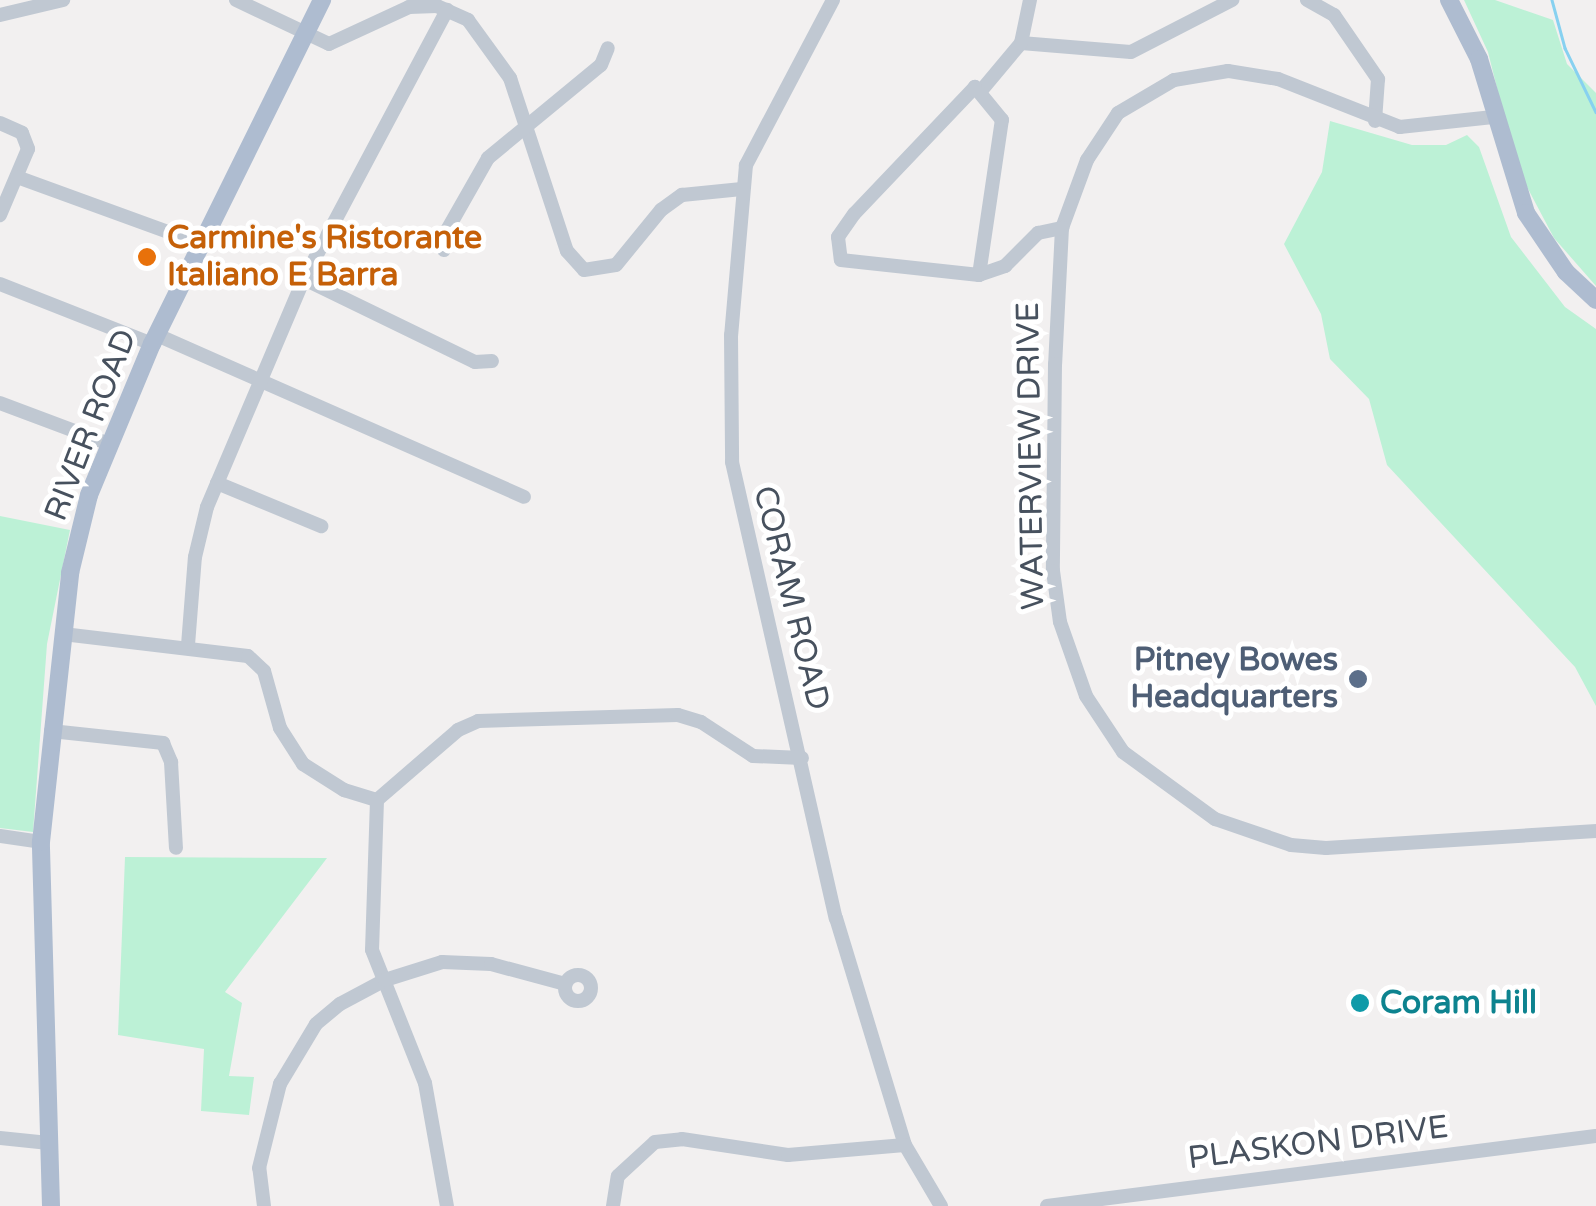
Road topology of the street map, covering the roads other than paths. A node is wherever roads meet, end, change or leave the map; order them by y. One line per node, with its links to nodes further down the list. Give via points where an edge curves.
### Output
1 (63, 0): 10 (street)
2 (236, 0): 12 (street)
3 (322, 0): 12 (main road, RIVER ROAD)
4 (465, 0): 11 (street)
5 (833, 0): 21 (street, CORAM ROAD, via 755,142)
6 (1030, 0): 13 (street)
7 (1232, 0): 13 (street, via 1131,52)
8 (1307, 0): 17 (street, via 1334,15 1378,79)
9 (1449, 0): 16 (main road, via 1479,59)
10 (5, 9)
11 (452, 12): 12 (street, via 409,7 328,44); 19 (street, via 502,61); 27 (street)
12 (304, 35): 24 (main road, RIVER ROAD)
13 (1021, 43): 15 (street)
14 (608, 48): 19 (street, via 601,65)
15 (980, 92): 26 (street, via 1002,120); 26 (street, via 974,87 838,237 841,260 855,266)
16 (1494, 117): 17 (street, WATERVIEW DRIVE, via 1400,128); 29 (main road, via 1526,213 1566,272)
17 (1375, 121): 23 (street, WATERVIEW DRIVE, via 1254,73 1174,80 1118,113 1087,160)
18 (0, 123): 20 (street, via 27,140)
19 (526, 124): 21 (street, via 567,251 584,270 616,266 661,210 682,196); 25 (street, via 488,158 446,232)
20 (17, 177): 22 (street); 24 (street)
21 (742, 188): 41 (street, CORAM ROAD, via 728,391 732,462)
22 (0, 216)
23 (1062, 228): 26 (street, via 1038,233 1005,266); 43 (street, WATERVIEW DRIVE, via 1055,293 1053,571 1072,662 1123,752 1215,819 1292,844 1437,844)
24 (198, 243): 30 (main road, RIVER ROAD)
25 (444, 250)
26 (979, 275)
27 (304, 279): 31 (street, via 475,362); 32 (street)
28 (0, 284): 30 (street)
29 (1596, 300)
30 (155, 340): 32 (street); 34 (main road, RIVER ROAD)
31 (492, 361)
32 (260, 379): 35 (street); 36 (street)
33 (0, 403): 34 (street)
34 (108, 444): 38 (main road, RIVER ROAD, via 83,517)
35 (217, 483): 37 (street); 39 (street, via 200,528)
36 (524, 498)
37 (321, 526)
38 (62, 634): 39 (street); 40 (main road, RIVER ROAD)
39 (188, 645): 42 (street, via 259,664 280,728 303,764 328,783)
40 (51, 731): 45 (main road, RIVER ROAD); 46 (street, via 163,744 171,762)
41 (802, 758): 42 (street, via 752,756 701,722 678,715 478,720); 52 (street, CORAM ROAD, via 836,918)
42 (377, 800): 47 (street, via 371,937)
43 (1596, 831)
44 (0, 836): 45 (street)
45 (41, 842): 51 (main road, RIVER ROAD)
46 (176, 848)
47 (385, 980): 48 (street, via 464,960); 55 (street, via 340,1004 298,1048 258,1168); 56 (street, via 425,1083)
48 (565, 984)
49 (1596, 1136): 58 (street, PLASKON DRIVE)
50 (0, 1138): 51 (street)
51 (49, 1143): 54 (main road, RIVER ROAD)
52 (905, 1145): 53 (street, CORAM ROAD); 57 (street, via 788,1154 682,1139 655,1142 618,1176)
53 (937, 1204)
54 (51, 1206)
55 (264, 1206)
56 (447, 1206)
57 (613, 1206)
58 (1047, 1206)

